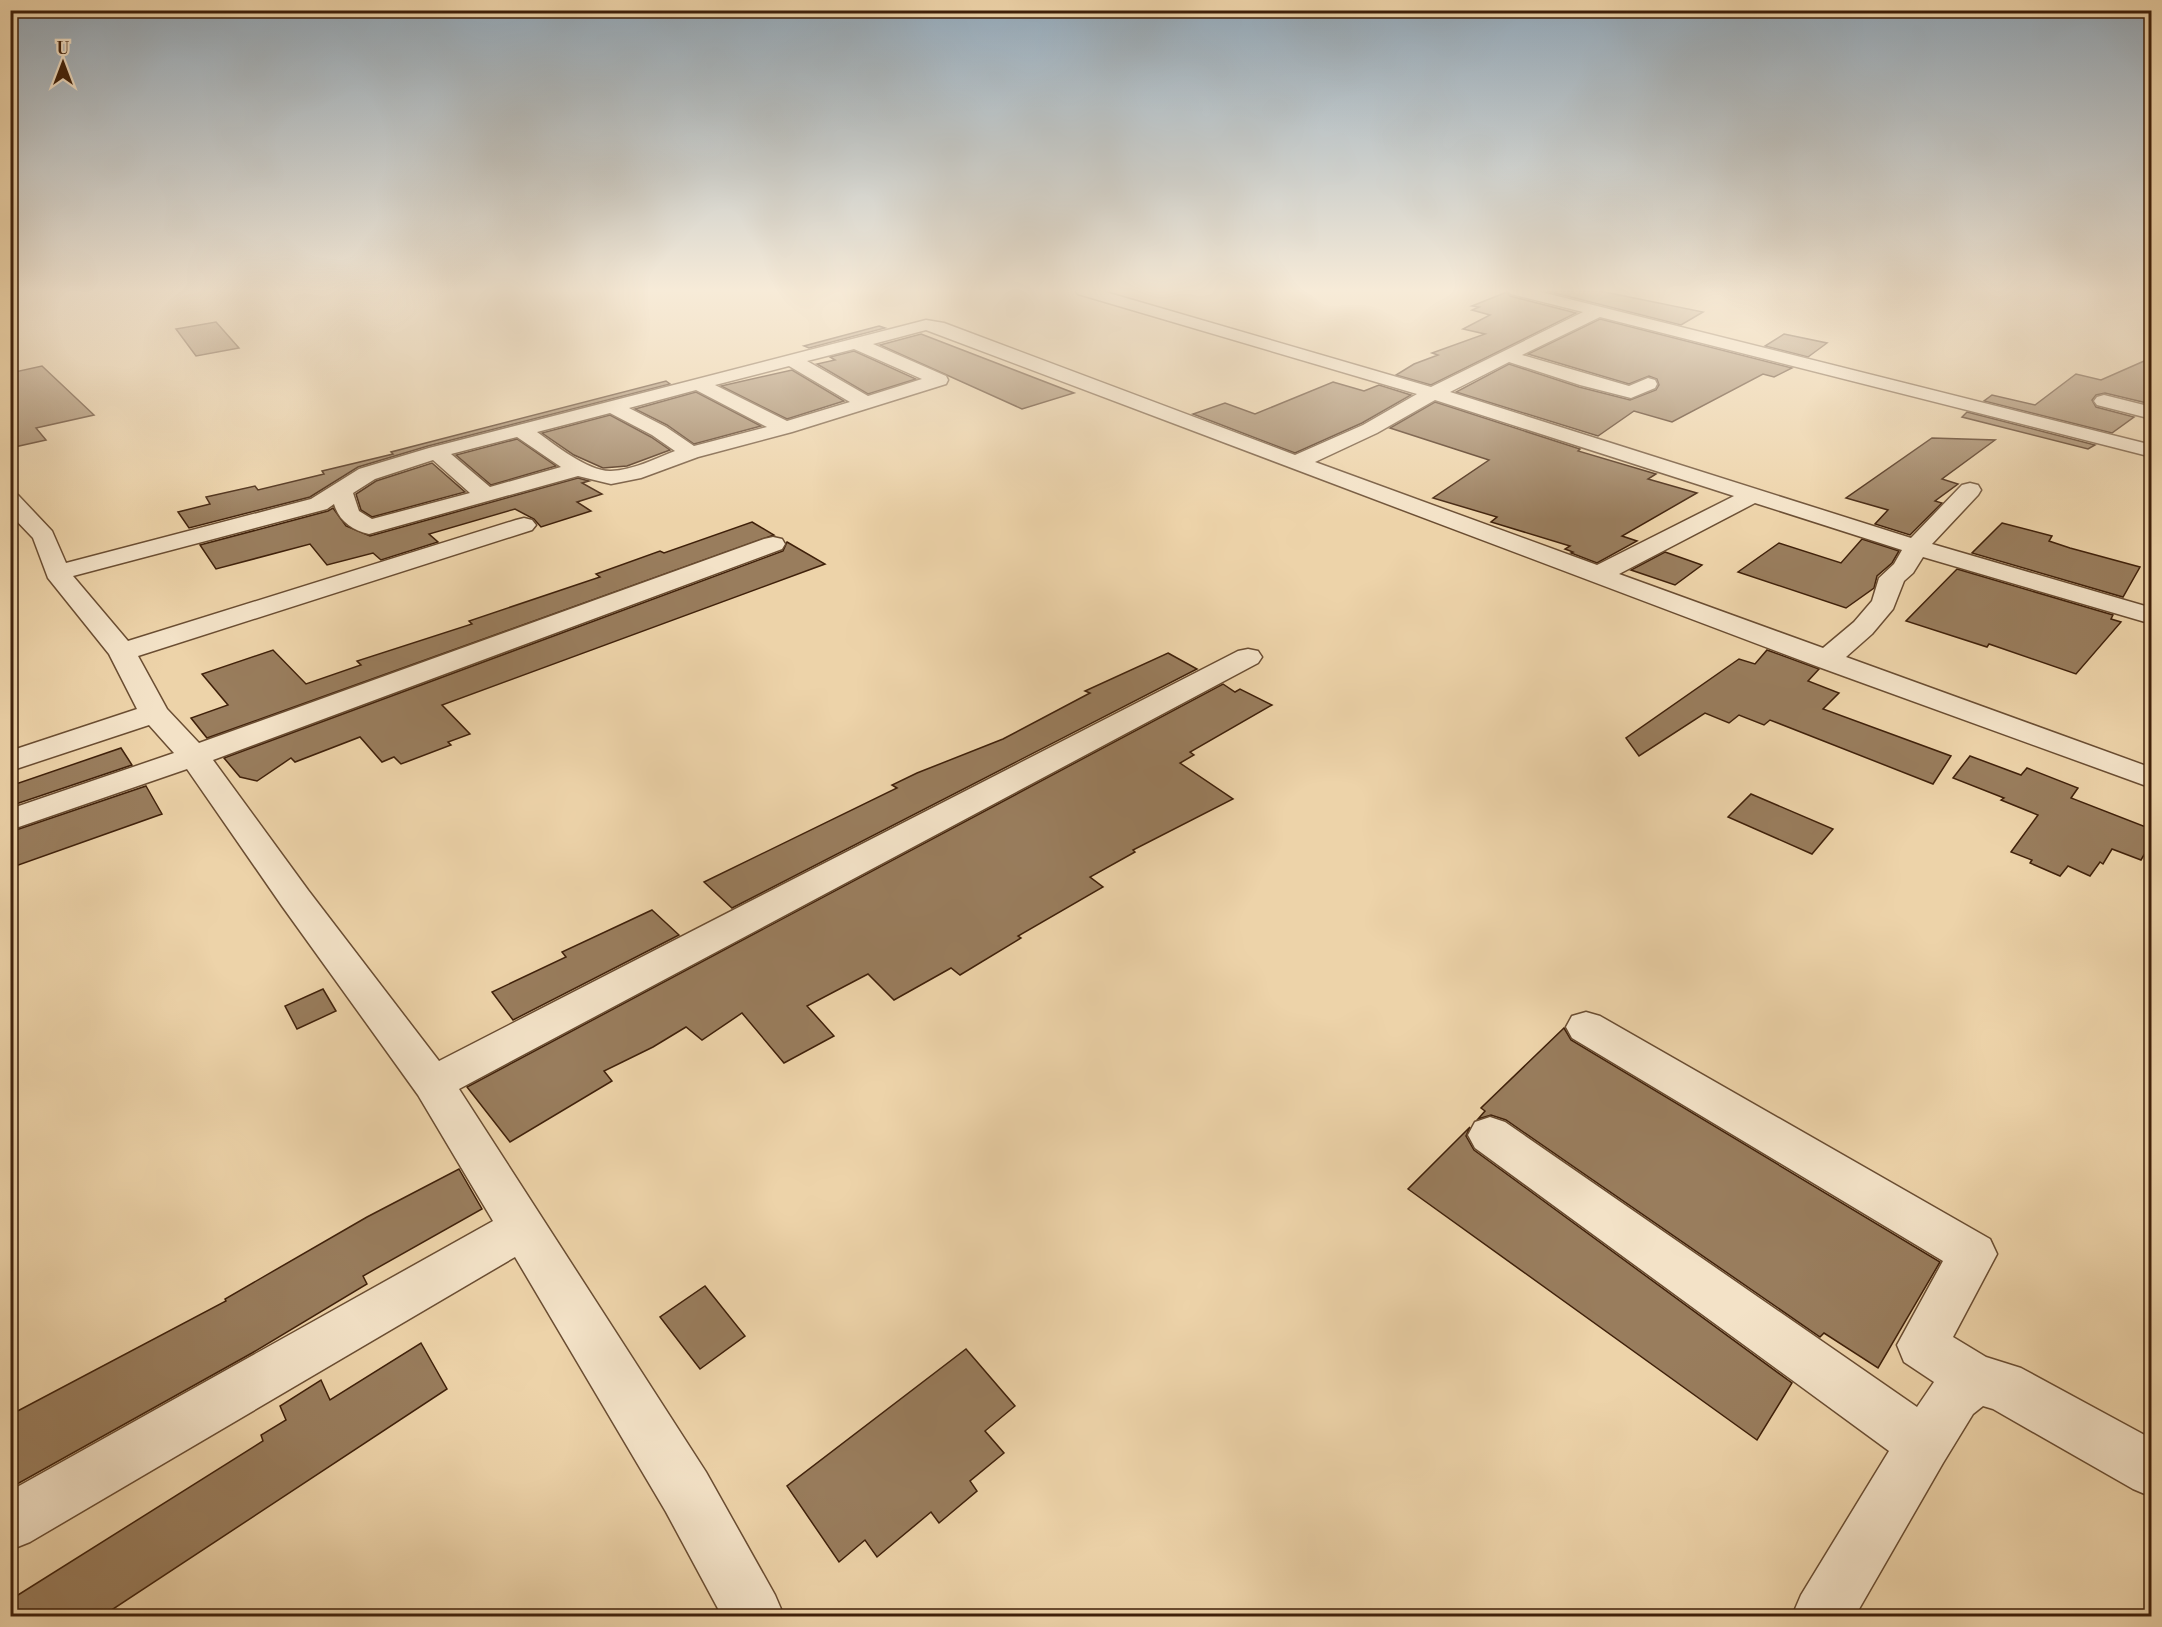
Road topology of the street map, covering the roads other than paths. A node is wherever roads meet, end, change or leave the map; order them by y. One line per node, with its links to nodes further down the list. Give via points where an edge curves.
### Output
1 (771, 367): 10 (street)
2 (804, 367): 13 (street)
3 (910, 367): 13 (street, via 939,380)
4 (1042, 367): 21 (street)
5 (1344, 367): 11 (street)
6 (1485, 367): 11 (street)
7 (1542, 367): 9 (street, via 1631,392)
8 (1816, 367): 18 (street)
9 (1648, 384)
10 (700, 385): 14 (street); 16 (street)
11 (1433, 393): 21 (street, via 1370,429); 26 (street)
12 (2104, 401): 15 (street)
13 (866, 403): 16 (street)
14 (613, 407): 17 (street); 20 (street)
15 (2151, 413)
16 (785, 428): 20 (street)
17 (520, 431): 19 (street); 22 (street)
18 (2151, 451)
19 (436, 452): 24 (street, via 378,469); 25 (street)
20 (691, 453): 22 (street, via 618,476 601,477)
21 (1296, 463): 32 (street)
22 (581, 468): 25 (street)
23 (1970, 490): 30 (street)
24 (341, 491): 25 (street, via 350,515 375,534); 31 (street, via 319,504)
25 (486, 495)
26 (1753, 495): 30 (street); 32 (street)
27 (10, 500): 31 (street, via 44,536)
28 (524, 525): 34 (street)
29 (773, 544): 38 (street)
30 (1916, 547): 33 (street); 36 (street, via 1904,568 1892,578 1876,614)
31 (57, 573): 34 (street)
32 (1599, 574): 36 (street)
33 (2151, 616)
34 (122, 652): 37 (street)
35 (1248, 657): 43 (street)
36 (1826, 660): 40 (street)
37 (154, 713): 38 (street); 39 (street)
38 (194, 756): 41 (street); 43 (street)
39 (10, 762)
40 (2151, 779)
41 (10, 820)
42 (1586, 1027): 46 (street, via 1973,1254 1922,1345)
43 (433, 1083): 45 (street)
44 (1490, 1135): 47 (street)
45 (522, 1228): 49 (street); 50 (street, via 686,1492)
46 (1974, 1379): 47 (street, via 1955,1396); 48 (street, via 2003,1386)
47 (1924, 1444): 51 (street)
48 (2151, 1470)
49 (10, 1522)
50 (754, 1617)
51 (1822, 1617)

